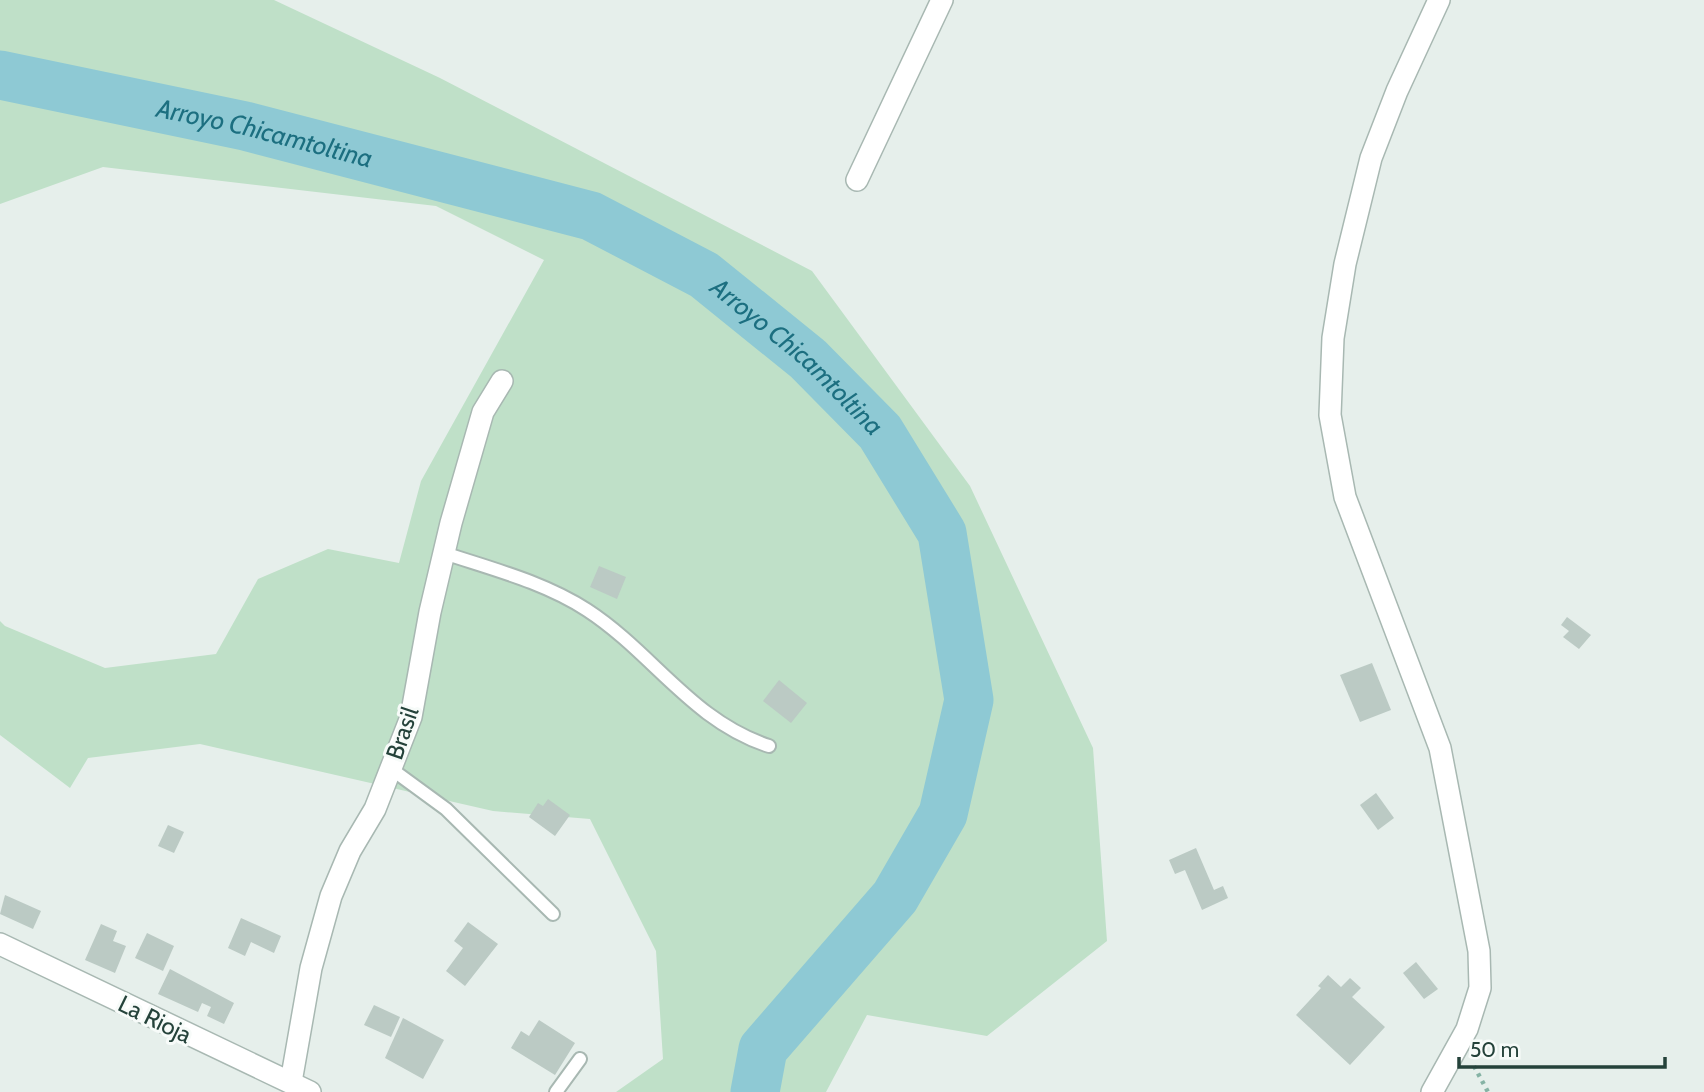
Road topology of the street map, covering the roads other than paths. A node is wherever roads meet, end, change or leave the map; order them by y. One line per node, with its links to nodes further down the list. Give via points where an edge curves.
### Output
1 (942, 0): 3 (street)
2 (1439, 0): 14 (street, via 1371,158 1332,338 1331,415 1345,497 1440,748 1479,951 1480,988 1466,1029)
3 (858, 180)
4 (502, 381): 5 (street, Brasil, via 483,412)
5 (444, 553): 6 (lane, via 550,590 588,611 693,704 740,736); 7 (street, Brasil, via 411,717)
6 (769, 746)
7 (390, 768): 8 (lane, via 446,809); 11 (street, Brasil, via 331,896 311,968)
8 (553, 914)
9 (0, 944): 11 (street, La Rioja)
10 (580, 1059): 13 (lane)
11 (291, 1082): 12 (street, La Rioja)
12 (310, 1092)
13 (555, 1092)
14 (1432, 1092)

